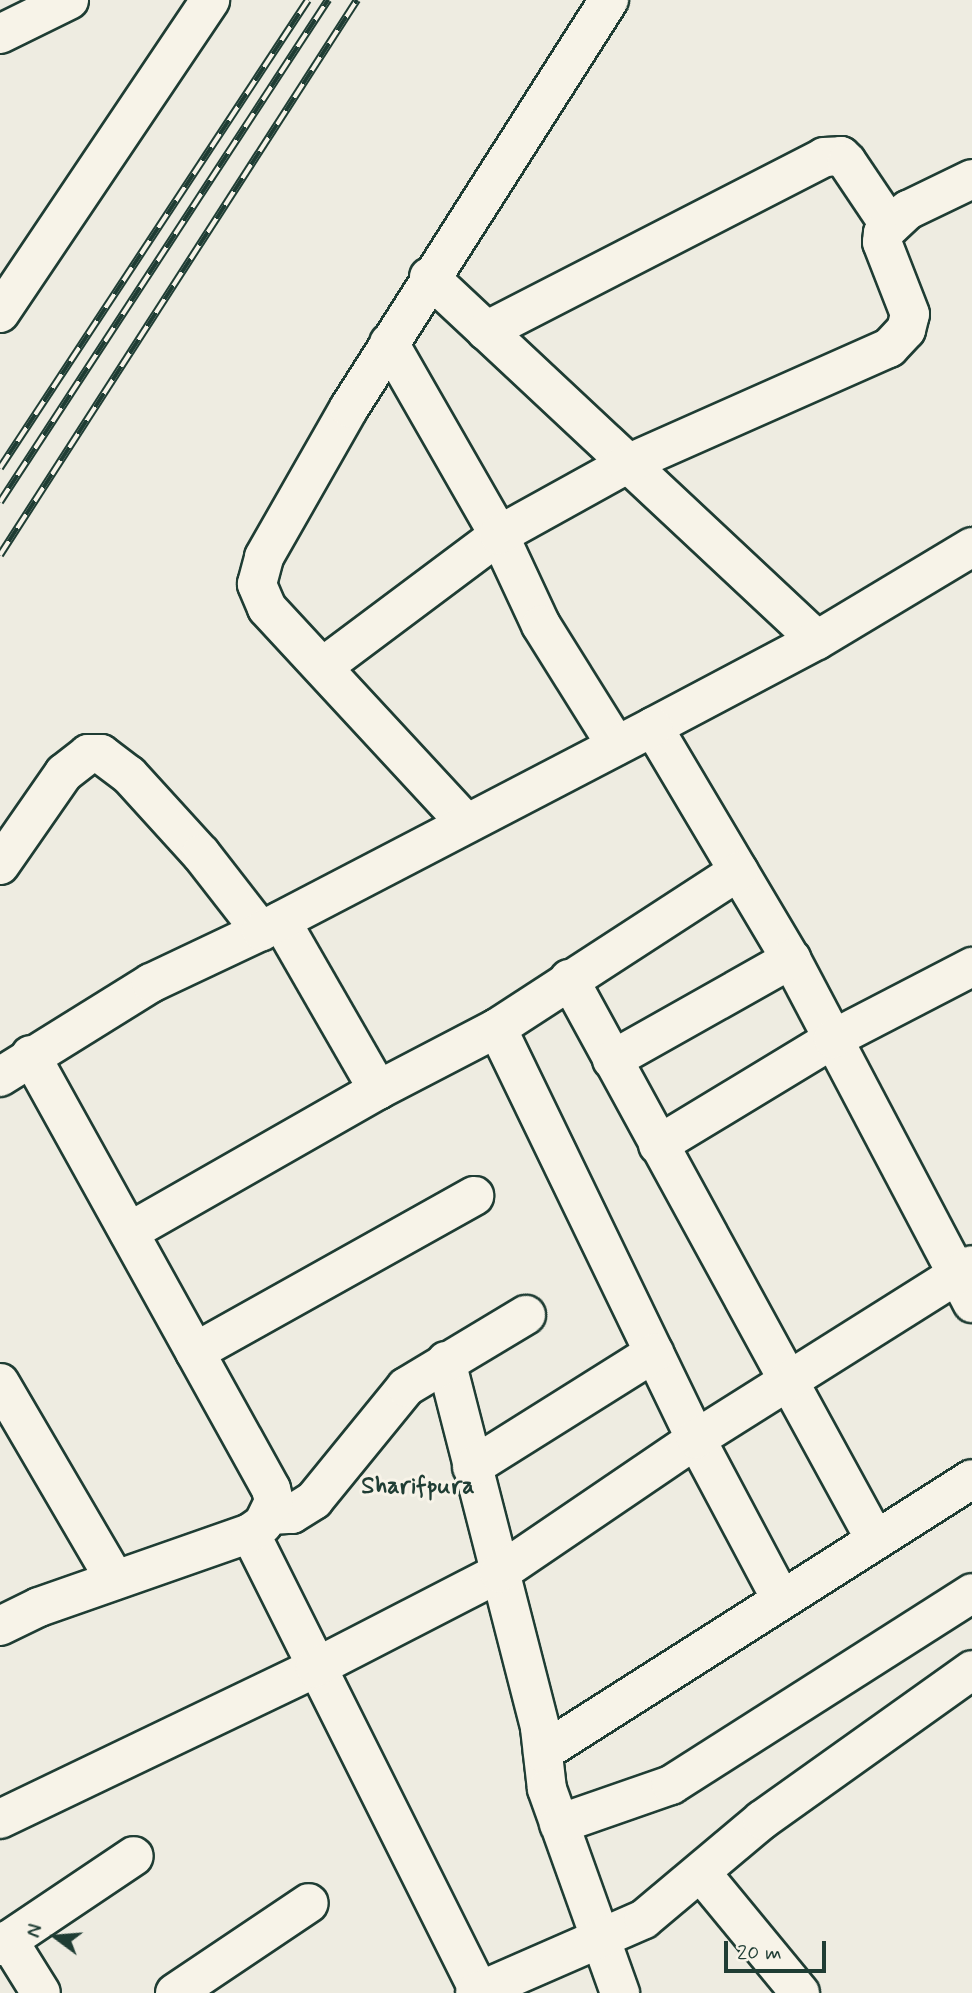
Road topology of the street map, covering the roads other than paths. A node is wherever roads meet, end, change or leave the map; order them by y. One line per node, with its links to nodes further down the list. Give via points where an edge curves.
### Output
1 (69, 0): 4 (street)
2 (609, 0): 7 (street)
3 (202, 4): 8 (street)
4 (0, 34)
5 (972, 179): 6 (street, via 908,210)
6 (890, 226): 9 (street, via 847,162 841,156 824,157); 11 (street, via 882,242 910,314 899,339 821,381)
7 (429, 277): 9 (street); 10 (street)
8 (0, 313)
9 (486, 331): 11 (street)
10 (388, 343): 12 (street); 15 (street, via 264,558 257,584 267,608)
11 (627, 464): 12 (street); 14 (street)
12 (499, 535): 15 (street); 17 (street, via 541,625)
13 (972, 547): 14 (street)
14 (817, 640): 16 (street)
15 (324, 666): 18 (street)
16 (653, 727): 17 (street); 20 (street)
17 (617, 745): 18 (street)
18 (466, 823): 21 (street)
19 (0, 865): 21 (street, via 64,773 88,754 101,754 129,775)
20 (739, 871): 22 (street); 24 (street)
21 (271, 926): 27 (street, via 151,984); 30 (street)
22 (791, 959): 26 (street); 28 (street)
23 (972, 967): 26 (street)
24 (569, 979): 25 (street); 28 (street)
25 (497, 1028): 30 (street); 37 (street)
26 (833, 1039): 31 (street); 34 (street)
27 (30, 1055): 29 (street); 33 (street)
28 (612, 1060): 31 (street)
29 (0, 1077)
30 (377, 1090): 33 (street)
31 (657, 1145): 40 (street)
32 (474, 1196): 36 (street)
33 (128, 1232): 36 (street)
34 (967, 1281): 40 (street)
35 (526, 1315): 38 (street)
36 (195, 1352): 44 (street, via 271,1489)
37 (654, 1353): 41 (street); 42 (street)
38 (446, 1361): 42 (street); 44 (street, via 391,1402 314,1500 292,1514)
39 (0, 1383): 47 (street)
40 (791, 1383): 41 (street); 45 (street)
41 (696, 1439): 46 (street); 49 (street)
42 (472, 1467): 46 (street)
43 (972, 1479): 45 (street)
44 (260, 1524): 47 (street); 51 (street)
45 (875, 1539): 49 (street)
46 (499, 1573): 51 (street); 53 (street)
47 (114, 1580): 50 (street)
48 (972, 1593): 55 (street, via 671,1786)
49 (781, 1599): 53 (street)
50 (0, 1626)
51 (315, 1668): 54 (street); 62 (street)
52 (972, 1670): 57 (street, via 762,1820)
53 (542, 1752): 55 (street)
54 (0, 1819)
55 (559, 1824): 59 (street)
56 (134, 1856): 60 (street)
57 (702, 1874): 59 (street, via 644,1919); 66 (street)
58 (309, 1903): 61 (street)
59 (601, 1937): 62 (street); 65 (street)
60 (4, 1943): 63 (street)
61 (218, 1982): 64 (street)
62 (477, 1992)
63 (41, 1993)
64 (175, 1993)
65 (620, 1993)
66 (800, 1993)

